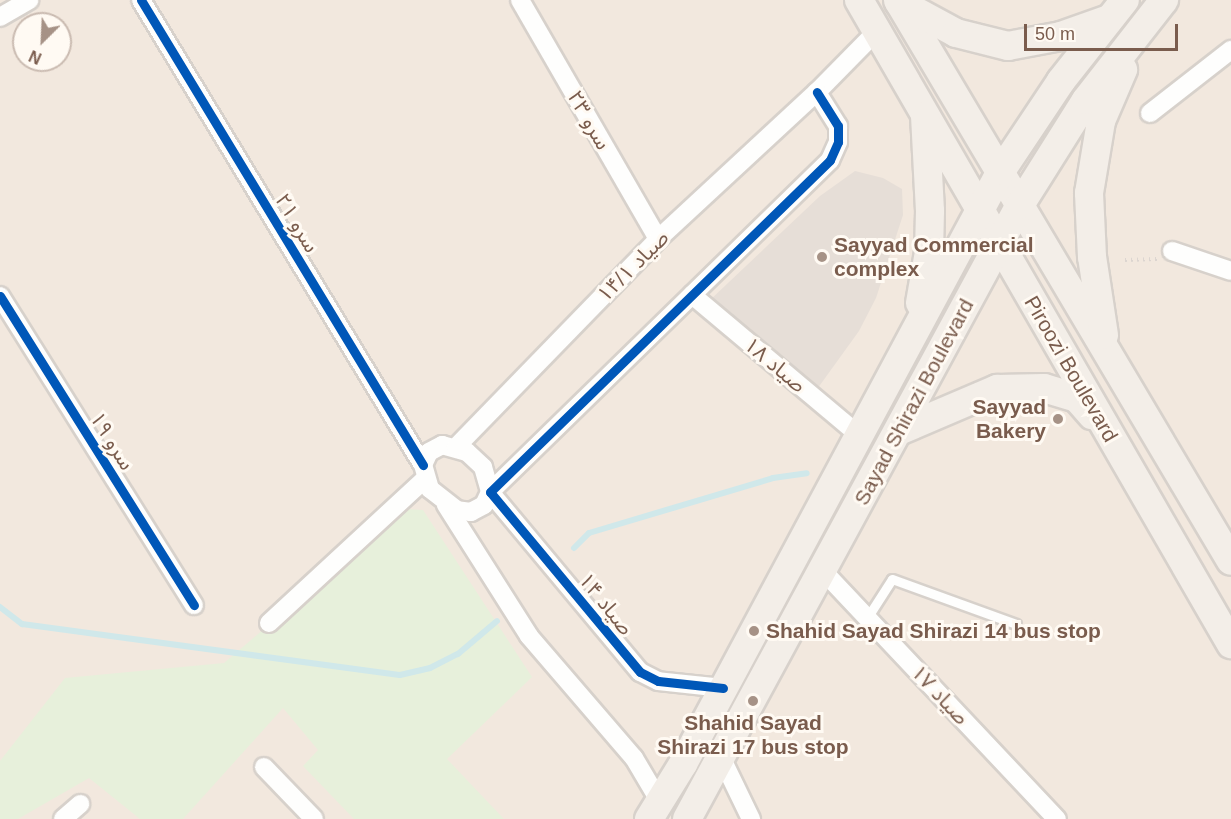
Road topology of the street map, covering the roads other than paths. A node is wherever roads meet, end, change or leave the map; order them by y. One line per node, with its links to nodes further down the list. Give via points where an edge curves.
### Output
1 (29, 0): 8 (street)
2 (141, 0): 30 (street, سرو ۲۱)
3 (520, 0): 18 (street, سرو ۲۳)
4 (859, 0): 10 (main road, Piroozi Boulevard)
5 (1164, 0): 9 (main road, Sayad Shirazi Boulevard)
6 (899, 1): 7 (main road, via 956,33 1008,46 1061,36); 15 (main road, Piroozi Boulevard)
7 (1117, 10): 15 (main road, Sayad Shirazi Boulevard, via 1061,81)
8 (0, 17)
9 (1140, 30): 16 (main road, Sayad Shirazi Boulevard, via 1086,100); 25 (main road, via 1101,121 1089,193 1092,257)
10 (877, 31): 12 (street, صیاد ۱۴/۱); 13 (main road, Piroozi Boulevard)
11 (1231, 50): 14 (street)
12 (817, 92): 18 (street, صیاد ۱۴/۱); 22 (street, via 838,126 838,142 830,160)
13 (924, 111): 17 (main road, Piroozi Boulevard); 24 (main road, via 929,252)
14 (1150, 112)
15 (1001, 171): 16 (main road, Piroozi Boulevard); 17 (main road, Sayad Shirazi Boulevard)
16 (1020, 205): 19 (main road, Sayad Shirazi Boulevard); 25 (main road, Piroozi Boulevard)
17 (981, 207): 19 (main road, Piroozi Boulevard); 24 (main road, Sayad Shirazi Boulevard)
18 (657, 239): 29 (street, صیاد ۱۴/۱)
19 (999, 242): 26 (main road, Sayad Shirazi Boulevard); 28 (main road, Piroozi Boulevard)
20 (1173, 251): 21 (street)
21 (1231, 271)
22 (692, 295): 27 (street, صیاد ۱۸); 31 (street)
23 (0, 296): 35 (street, سرو ۱۹)
24 (916, 327): 27 (main road, Sayad Shirazi Boulevard)
25 (1106, 346): 33 (main road, Piroozi Boulevard)
26 (899, 431): 28 (main road, via 997,389 1044,388 1077,398); 34 (main road, Sayad Shirazi Boulevard)
27 (859, 435): 40 (main road, Sayad Shirazi Boulevard)
28 (1114, 441): 39 (main road, Piroozi Boulevard)
29 (456, 447): 30 (street, via 442,445 429,452); 31 (street, via 483,467)
30 (424, 472): 32 (street); 37 (street)
31 (490, 492): 32 (street, via 484,505 471,512); 40 (street, صیاد ۱۴, via 640,672 658,681)
32 (446, 505): 44 (street, via 529,636 634,758)
33 (1231, 561)
34 (823, 571): 36 (street, صیاد ۱۷); 41 (main road, Sayad Shirazi Boulevard)
35 (194, 605)
36 (867, 618): 38 (lane, via 892,579); 49 (street, صیاد ۱۷)
37 (269, 623)
38 (1016, 624)
39 (1231, 644)
40 (723, 688): 44 (main road, Sayad Shirazi Boulevard)
41 (722, 759): 47 (main road, Sayad Shirazi Boulevard); 48 (street)
42 (264, 767): 46 (street)
43 (80, 804): 45 (street)
44 (654, 810)
45 (63, 819)
46 (314, 819)
47 (687, 819)
48 (751, 819)
49 (1057, 819)

